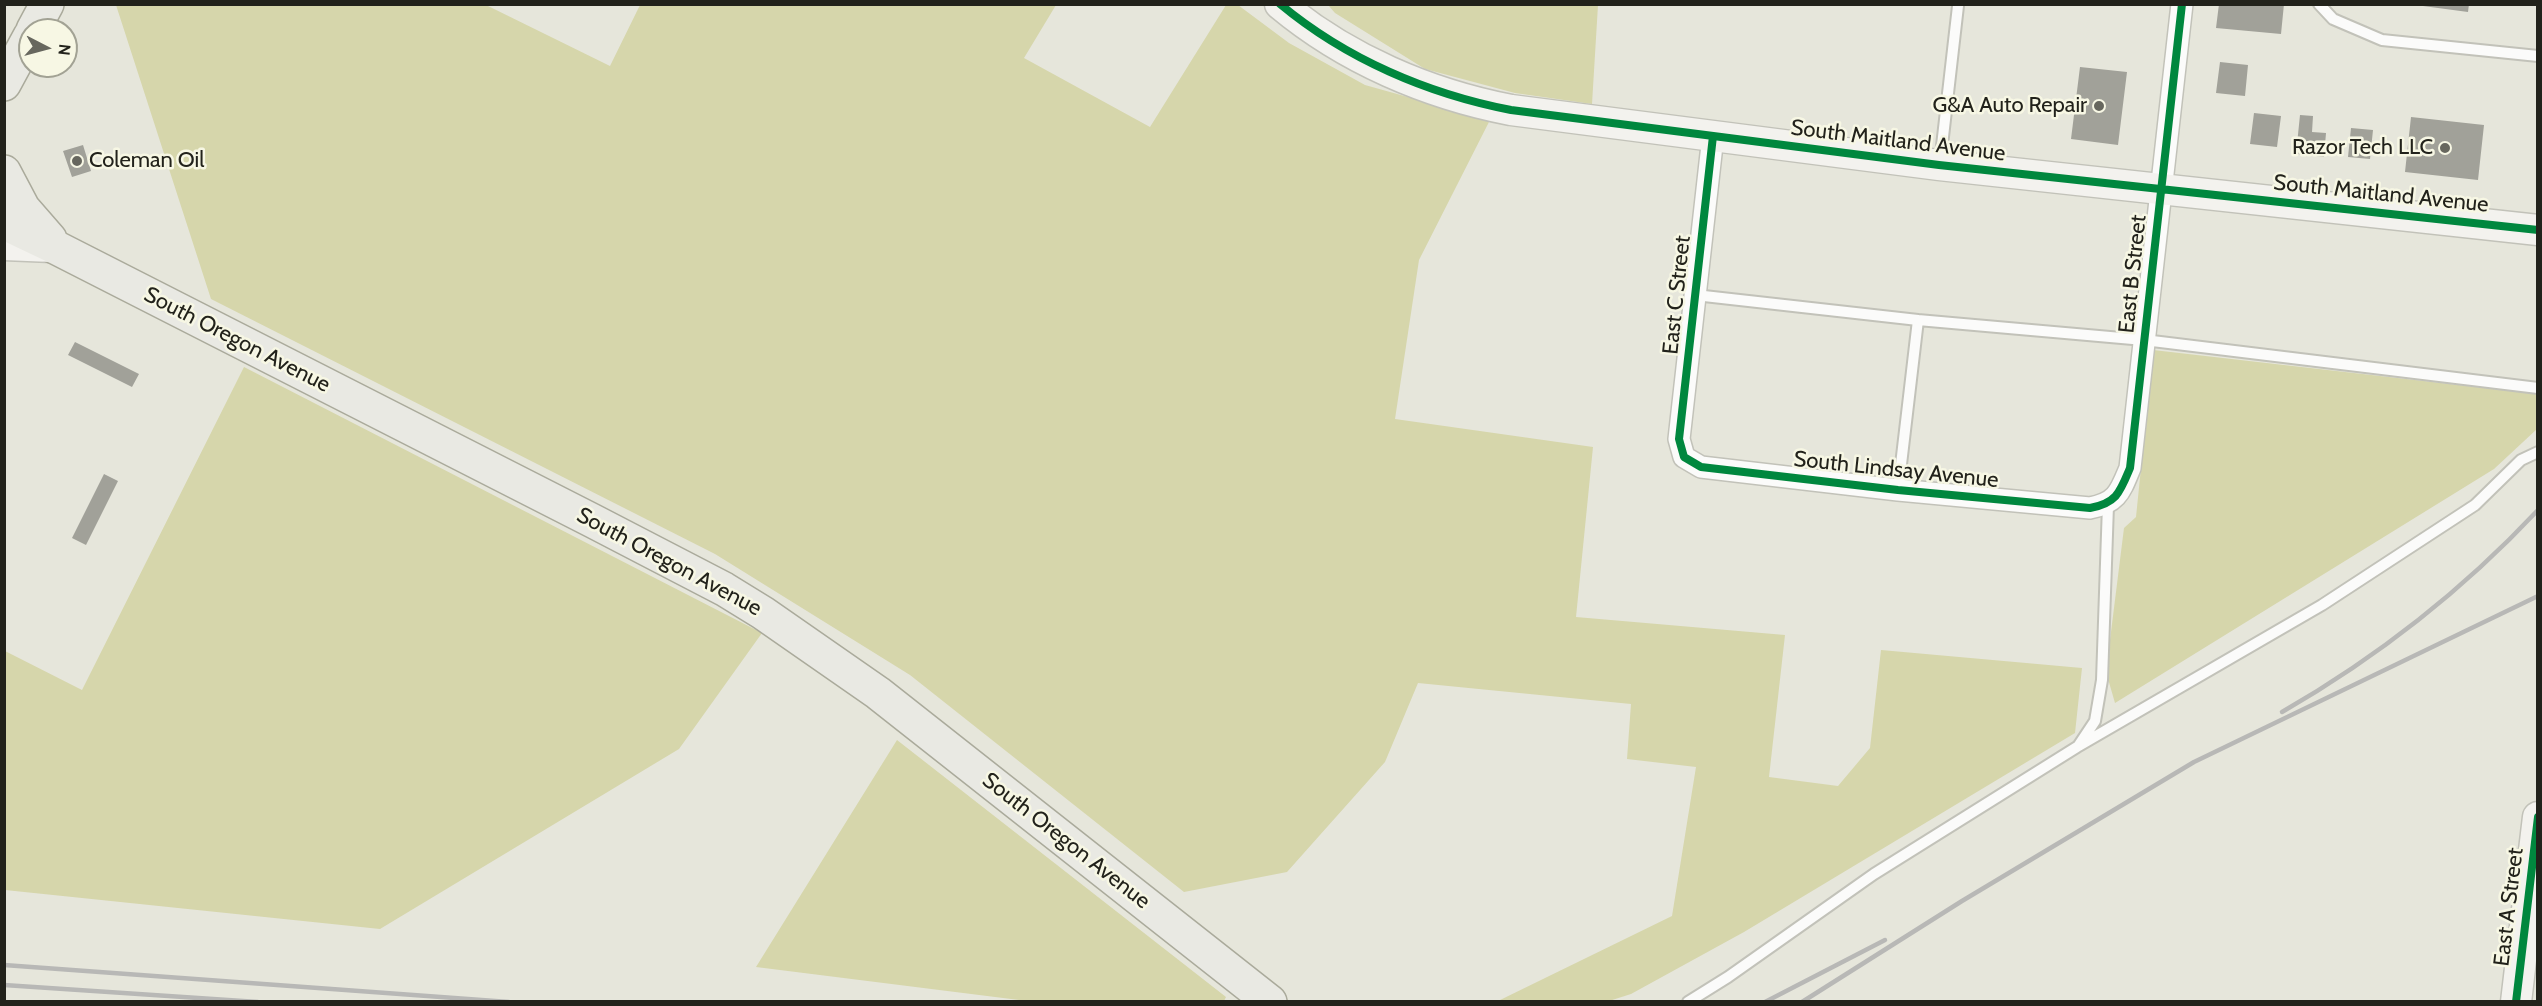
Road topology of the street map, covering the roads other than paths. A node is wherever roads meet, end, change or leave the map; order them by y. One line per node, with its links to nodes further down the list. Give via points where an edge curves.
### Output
1 (47, 4): 6 (main road)
2 (1280, 4): 10 (street, South Maitland Avenue, via 1356,56 1450,95 1511,110)
3 (2182, 4): 13 (street, East B Street)
4 (2319, 4): 7 (lane, via 2333,19 2382,40)
5 (1958, 6): 11 (lane)
6 (39, 18)
7 (2538, 56)
8 (18, 58): 9 (main road)
9 (4, 84)
10 (1713, 136): 11 (street, South Maitland Avenue); 18 (street, East C Street)
11 (1940, 165): 13 (street, South Maitland Avenue)
12 (4, 172): 17 (main road, via 22,208)
13 (2161, 188): 15 (street, South Maitland Avenue); 20 (street, East B Street)
14 (4, 223): 17 (main road, South Oregon Avenue)
15 (2538, 230)
16 (4, 244): 17 (street)
17 (57, 248): 29 (main road, South Oregon Avenue, via 650,550 763,613 878,693)
18 (1695, 295): 19 (lane); 23 (street, East C Street, via 1679,439)
19 (1918, 320): 20 (lane); 24 (lane)
20 (2144, 340): 21 (lane); 25 (street, East B Street, via 2130,468 2121,490)
21 (2538, 388)
22 (2538, 452): 26 (lane, via 2521,460 2475,505 2322,605)
23 (1684, 457): 24 (street, South Lindsay Avenue, via 1701,467)
24 (1898, 490): 25 (street, South Lindsay Avenue, via 2090,508)
25 (2108, 505): 26 (lane, via 2102,681 2094,721)
26 (2077, 747): 30 (lane, via 1874,874)
27 (2538, 817): 28 (street, East A Street)
28 (2530, 937): 31 (street, East A Street)
29 (1270, 1002)
30 (1688, 1002)
31 (2516, 1002)

